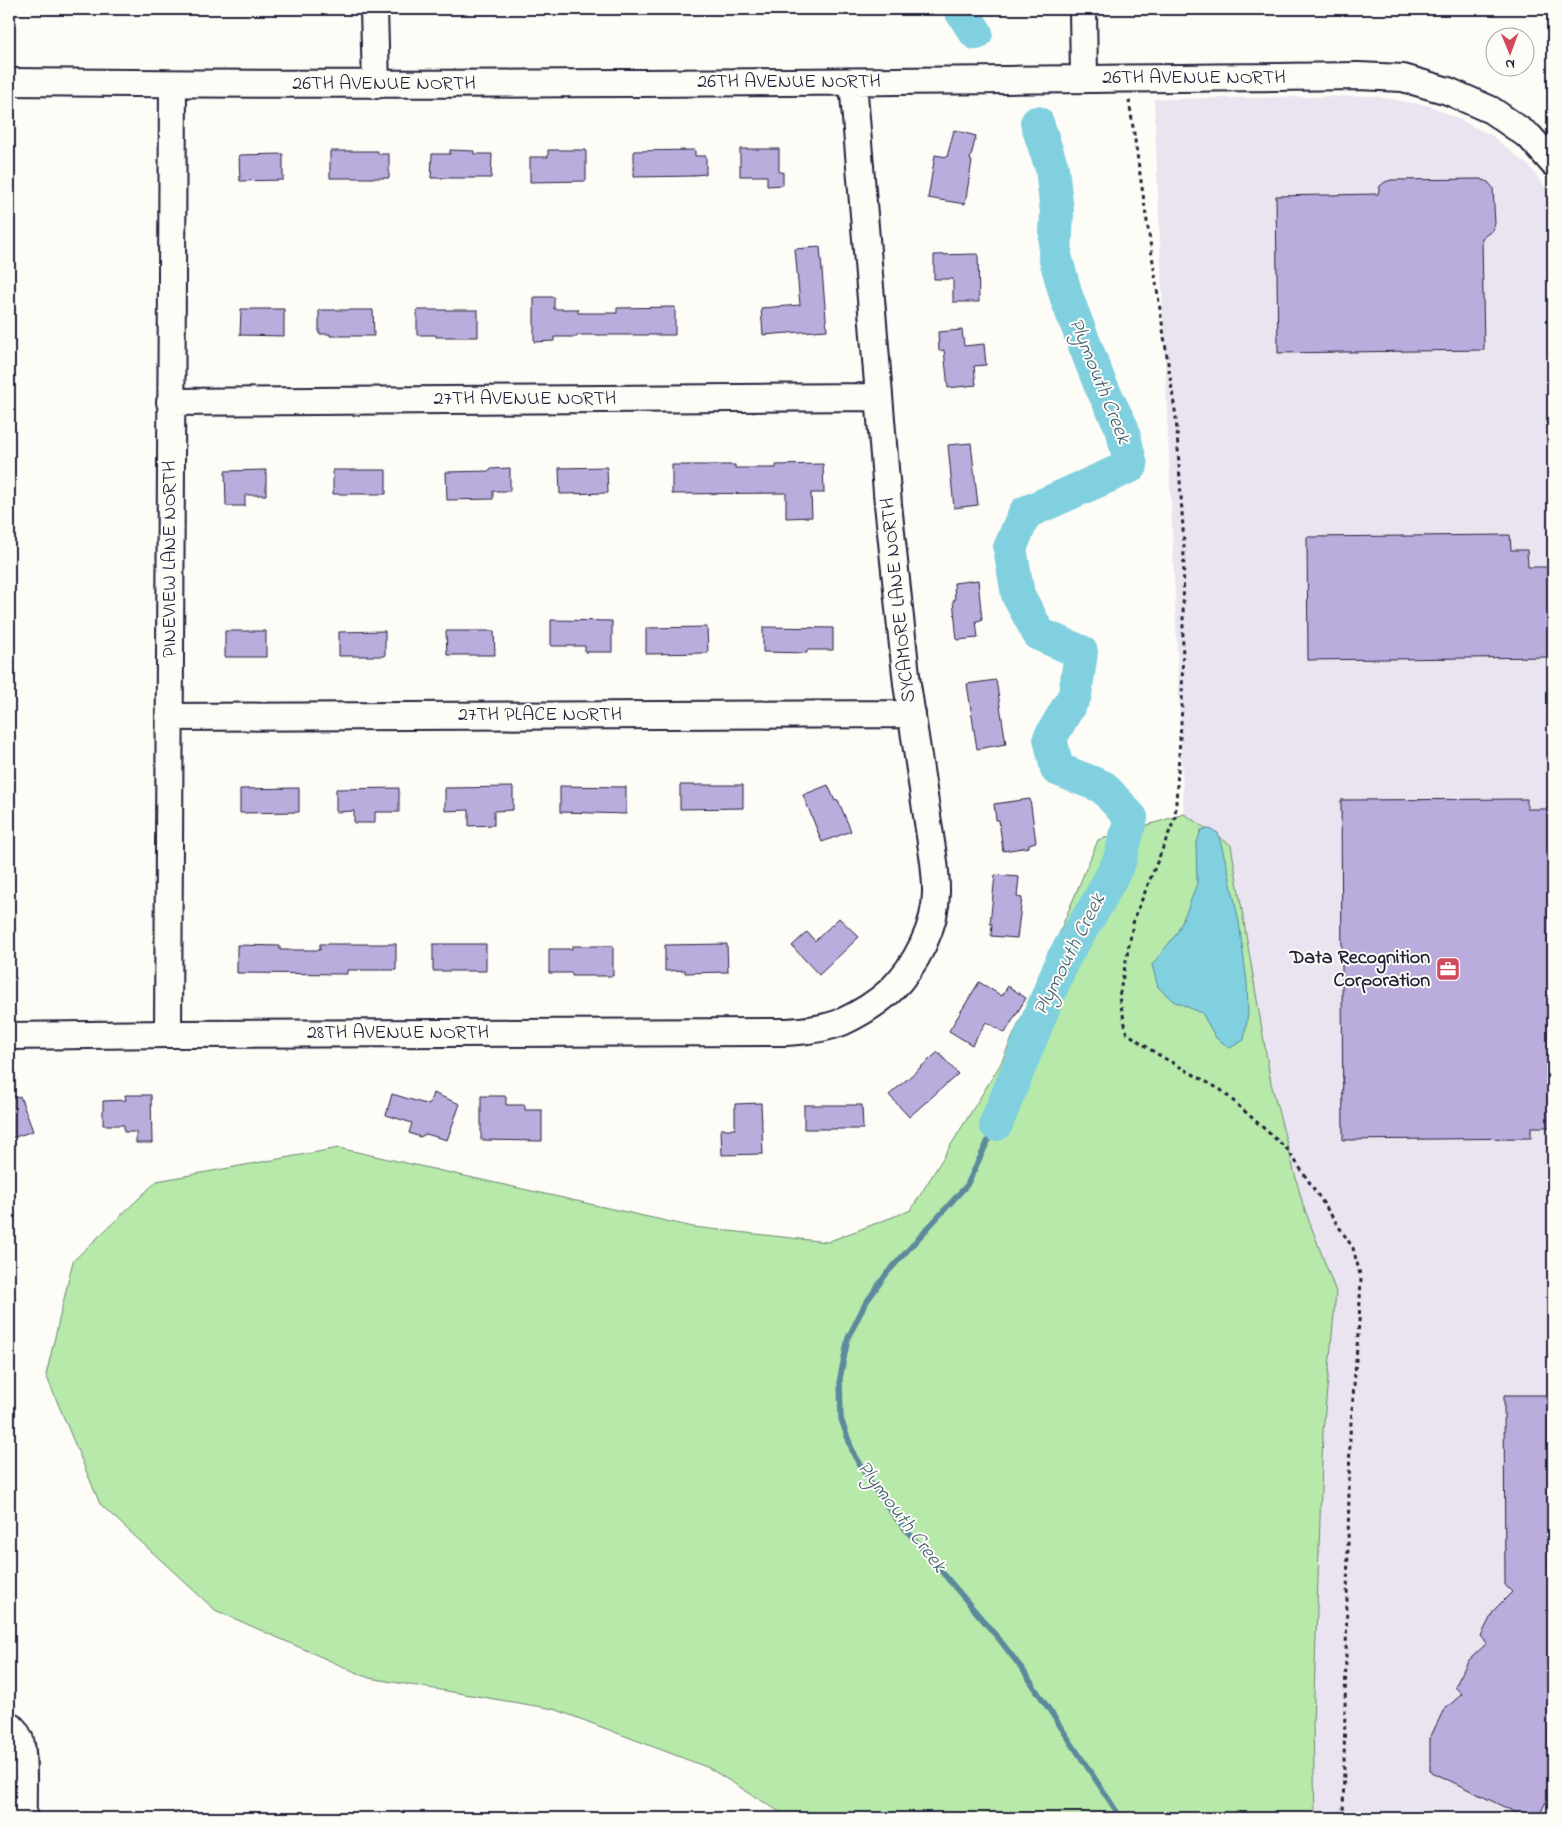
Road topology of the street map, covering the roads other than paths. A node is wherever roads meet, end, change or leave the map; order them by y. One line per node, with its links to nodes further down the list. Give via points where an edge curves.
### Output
1 (374, 9): 7 (street)
2 (1083, 9): 3 (street)
3 (1084, 78): 5 (street, 26TH AVENUE NORTH); 8 (street, 26TH AVENUE NORTH, via 1403,78 1448,91 1490,110 1530,138)
4 (9, 82): 6 (street, 26TH AVENUE NORTH)
5 (853, 82): 7 (street, 26TH AVENUE NORTH); 9 (street, SYCAMORE LANE NORTH)
6 (173, 84): 7 (street, 26TH AVENUE NORTH); 10 (street, PINEVIEW LANE NORTH)
7 (376, 84)
8 (1550, 160)
9 (879, 397): 10 (street, 27TH AVENUE NORTH); 11 (street, SYCAMORE LANE NORTH)
10 (170, 402): 12 (street, PINEVIEW LANE NORTH)
11 (912, 714): 12 (street, 27TH PLACE NORTH); 13 (street, SYCAMORE LANE NORTH, via 936,890 932,919 922,945 890,992 866,1009 841,1022 815,1030)
12 (169, 717): 14 (street, PINEVIEW LANE NORTH)
13 (786, 1032): 14 (street, 28TH AVENUE NORTH)
14 (168, 1034): 15 (street, 28TH AVENUE NORTH)
15 (9, 1036)
16 (9, 1725): 17 (street, via 20,1740)
17 (23, 1818)

